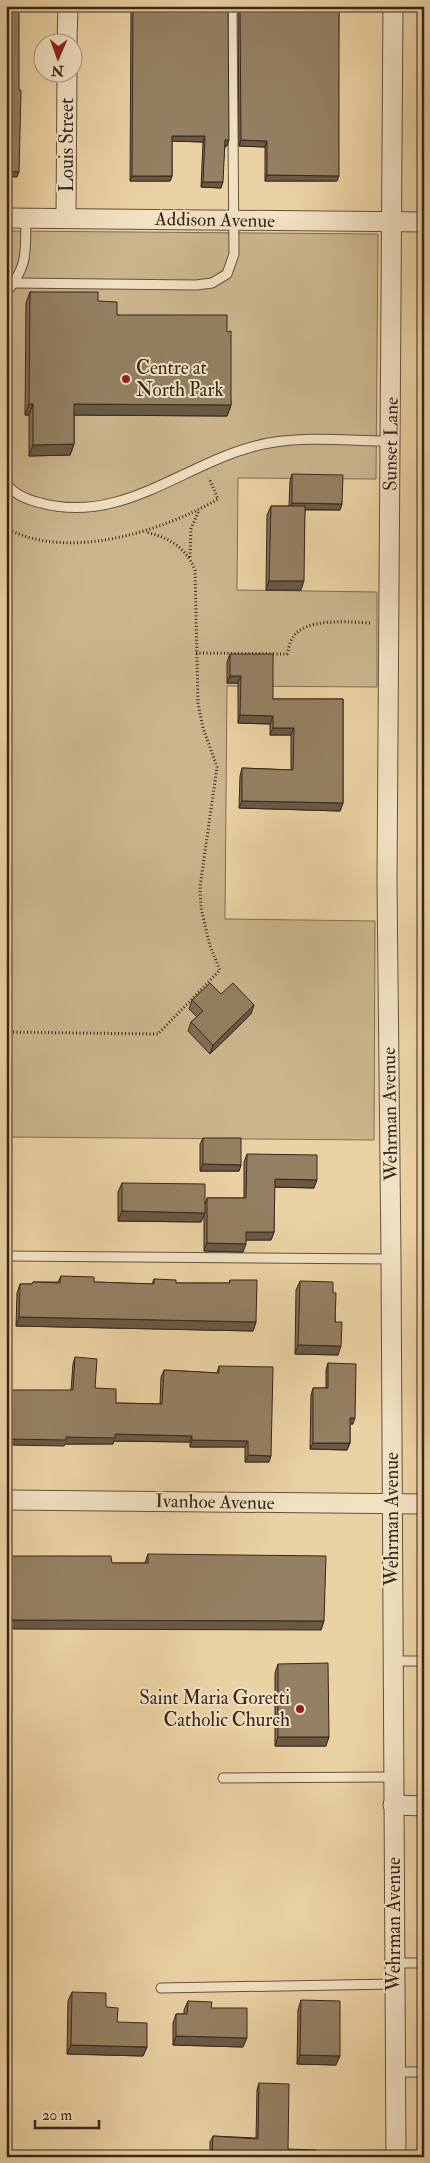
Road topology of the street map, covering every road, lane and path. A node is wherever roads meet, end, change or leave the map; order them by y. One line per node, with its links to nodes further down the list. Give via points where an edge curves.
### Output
1 (68, 6): 4 (street)
2 (232, 6): 9 (lane)
3 (393, 6): 10 (street, Sunset Lane)
4 (67, 32)
5 (67, 82): 8 (street, Louis Street)
6 (6, 218): 7 (street, Addison Avenue)
7 (26, 218): 8 (street, Addison Avenue); 12 (lane, via 25,260)
8 (66, 218): 9 (street, Addison Avenue)
9 (233, 220): 10 (street, Addison Avenue); 12 (lane, via 231,267 220,280 212,283)
10 (393, 222): 11 (street, Addison Avenue); 14 (street, Sunset Lane)
11 (424, 222)
12 (14, 283): 13 (lane)
13 (6, 293)
14 (391, 441): 15 (lane, via 270,443 244,449); 21 (street, Sunset Lane)
15 (204, 466): 16 (lane, via 134,498 99,506 48,505 17,494); 17 (path, via 218,499)
16 (6, 482)
17 (200, 509): 19 (path); 20 (path, via 191,529)
18 (6, 528): 19 (path, via 32,537 74,542)
19 (145, 532): 20 (path, via 169,539)
20 (190, 558): 22 (path, via 196,584)
21 (389, 623): 22 (path, via 312,625 299,630 287,654); 23 (street, Sunset Lane)
22 (196, 653): 24 (path, via 200,715 217,767 200,887 201,908 210,946 220,970 158,1034)
23 (387, 882): 26 (street, Wehrman Avenue)
24 (6, 1032)
25 (6, 1256): 26 (lane)
26 (391, 1259): 28 (street, Wehrman Avenue)
27 (6, 1500): 28 (street, Ivanhoe Avenue)
28 (392, 1504): 29 (street, Ivanhoe Avenue); 30 (street, Wehrman Avenue)
29 (424, 1504)
30 (393, 1661): 31 (lane); 32 (street, Wehrman Avenue)
31 (424, 1661)
32 (393, 1777): 33 (lane); 34 (street, Wehrman Avenue)
33 (223, 1778)
34 (393, 1805): 35 (street); 36 (street, Wehrman Avenue)
35 (424, 1806)
36 (394, 1963): 37 (lane); 38 (street, Wehrman Avenue)
37 (424, 1963)
38 (394, 1984): 39 (lane); 40 (street, Wehrman Avenue)
39 (162, 1988)
40 (395, 2072): 41 (lane); 42 (street, Wehrman Avenue)
41 (424, 2072)
42 (396, 2157)

